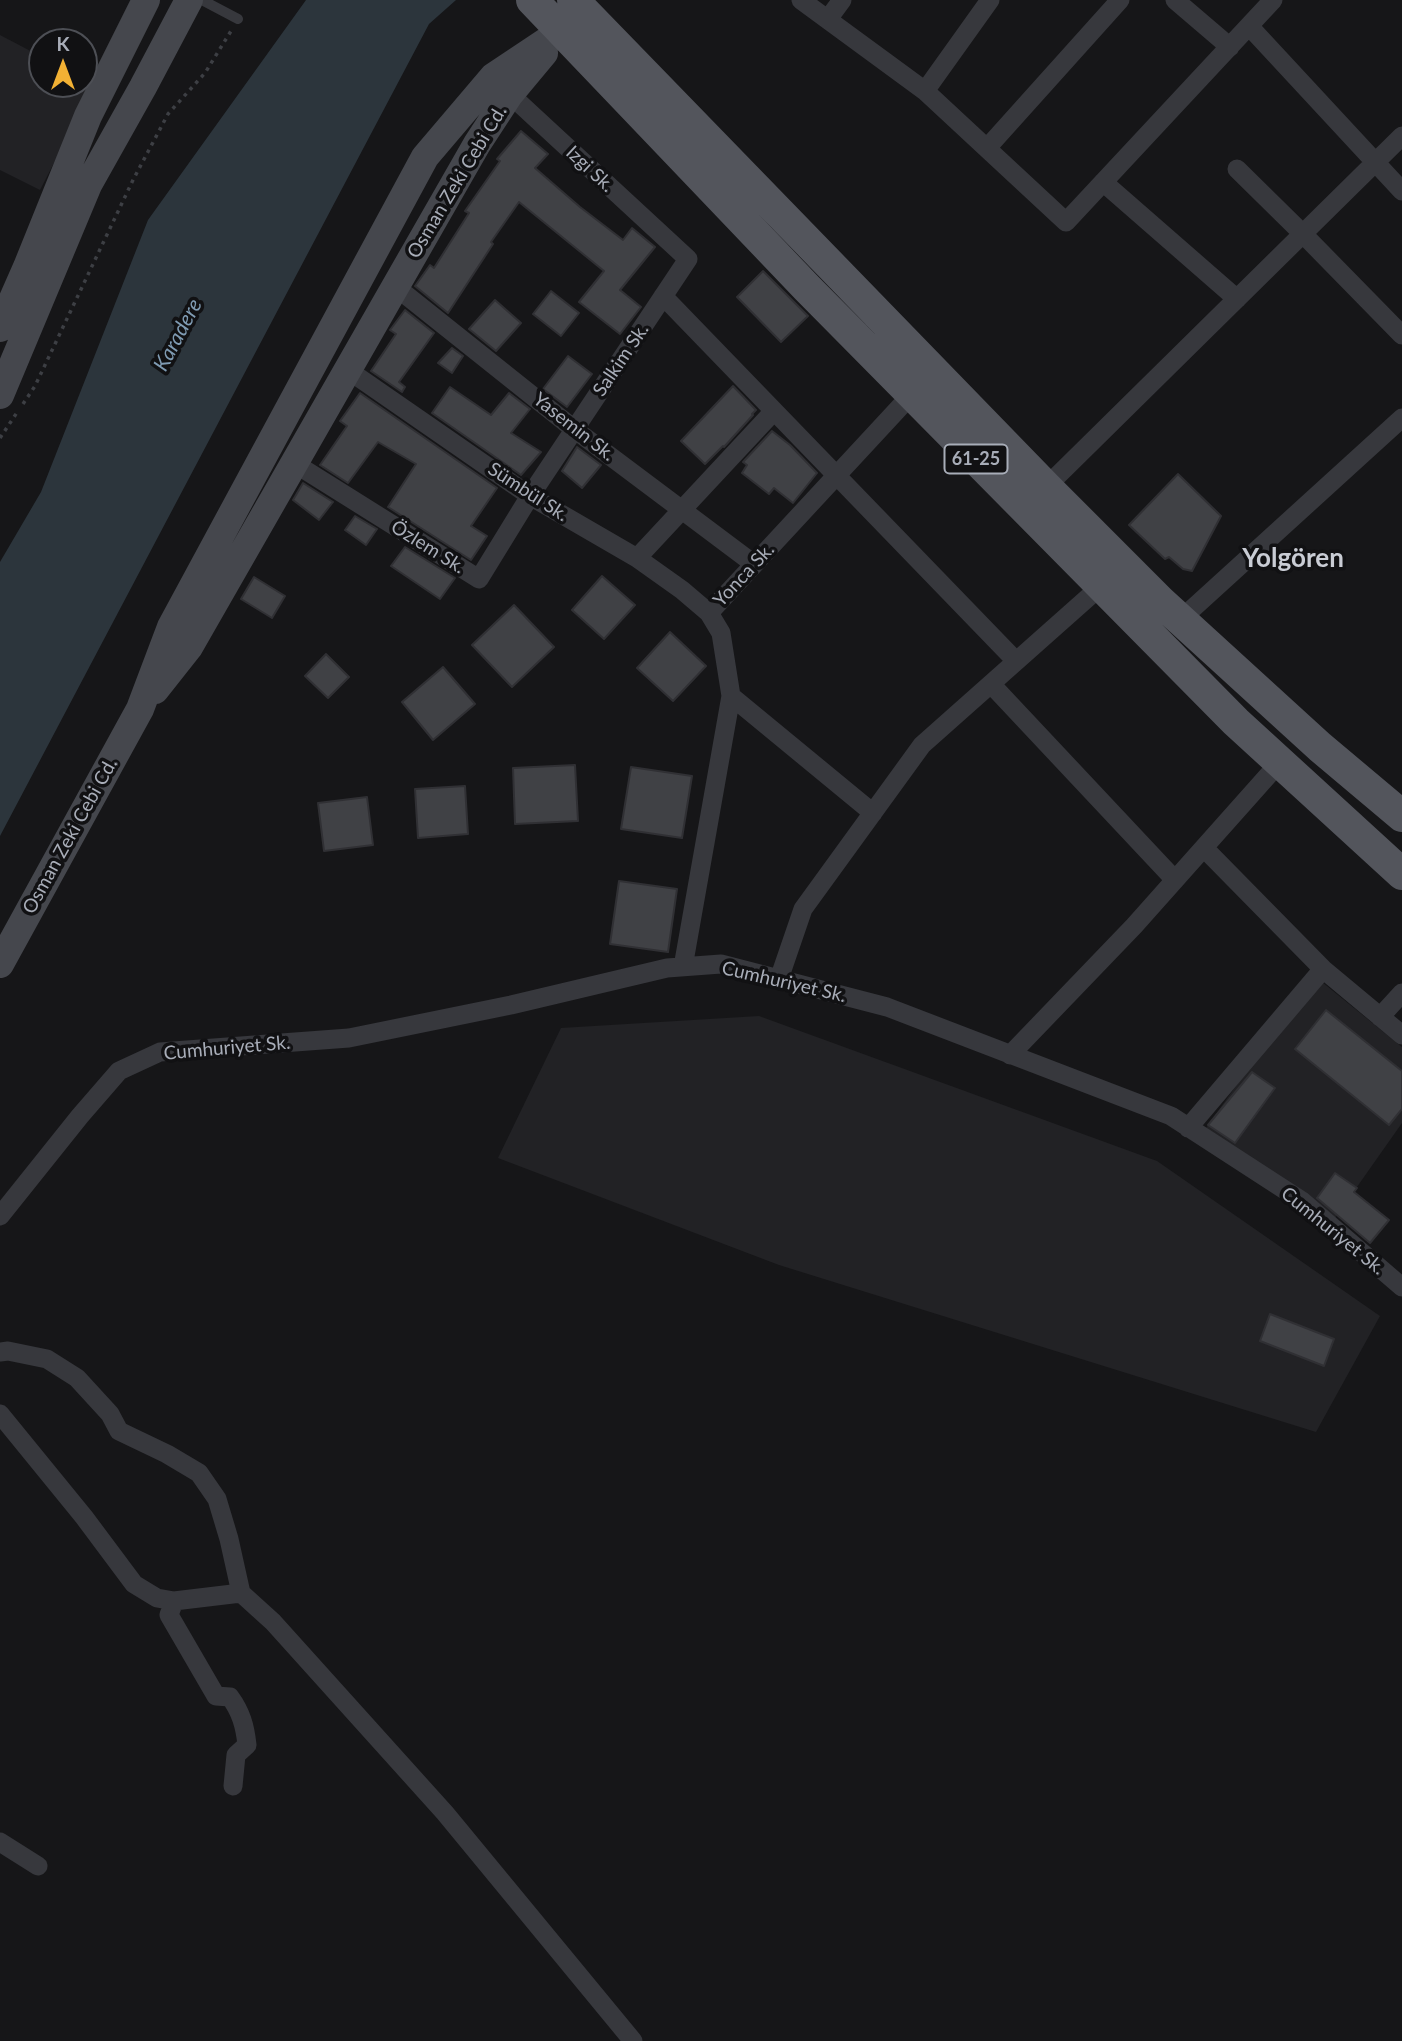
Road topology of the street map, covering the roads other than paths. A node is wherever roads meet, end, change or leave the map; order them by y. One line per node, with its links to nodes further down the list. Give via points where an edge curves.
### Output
1 (146, 0): 28 (street, via 88,116)
2 (188, 0): 32 (street, via 88,185)
3 (202, 0): 11 (lane)
4 (801, 0): 12 (street)
5 (842, 0): 12 (street)
6 (990, 0): 16 (street)
7 (1119, 0): 18 (street)
8 (1175, 0): 14 (street)
9 (1273, 0): 13 (street)
10 (563, 9): 15 (street, Osman Zeki Cebi Cd.); 31 (main road, 61-25, via 807,288); 38 (main road, 61-25)
11 (238, 19)
12 (828, 19): 16 (street)
13 (1249, 26): 14 (street); 19 (street)
14 (1230, 47): 21 (street)
15 (501, 86): 24 (street, Izgi Sk.); 25 (street, Osman Zeki Cebi Cd., via 477,144); 49 (street, Osman Zeki Cebi Cd., via 425,157 171,627)
16 (925, 91): 18 (street)
17 (1402, 136): 19 (street)
18 (987, 148): 21 (street, via 1066,222)
19 (1376, 162): 22 (street); 23 (street)
20 (1237, 169): 23 (street)
21 (1103, 182): 27 (street)
22 (1402, 191)
23 (1303, 234): 27 (street); 29 (street)
24 (688, 259): 26 (street, Salkim Sk.)
25 (396, 287): 30 (street, Osman Zeki Cebi Cd.); 35 (street, Yasemin Sk.)
26 (663, 296): 33 (street); 35 (street, Salkim Sk.)
27 (1237, 299): 38 (street)
28 (0, 328)
29 (1402, 335)
30 (348, 370): 36 (street, Osman Zeki Cebi Cd.); 39 (street, Sümbül Sk.)
31 (912, 394): 37 (street, Yonca Sk.); 43 (main road, 61-25)
32 (0, 395)
33 (774, 411): 37 (street); 40 (street)
34 (1402, 418): 45 (street)
35 (575, 429): 39 (street, Salkim Sk.); 40 (street, Yasemin Sk.)
36 (295, 463): 39 (street, Özlem Sk., via 478,579); 49 (street, Osman Zeki Cebi Cd., via 189,648)
37 (836, 475): 42 (street, Yonca Sk.); 46 (street)
38 (1046, 487): 45 (main road, 61-25)
39 (530, 496): 41 (street, Sümbül Sk.)
40 (682, 510): 41 (street); 42 (street, Yasemin Sk.)
41 (637, 558): 44 (street, Sümbül Sk.)
42 (754, 564): 44 (street, Yonca Sk.)
43 (1101, 586): 46 (street); 50 (main road, 61-25)
44 (709, 613): 48 (street, Yonca Sk., via 721,633)
45 (1180, 620): 52 (main road, 61-25)
46 (1016, 661): 47 (street)
47 (991, 684): 51 (street, via 922,746); 55 (street)
48 (731, 696): 51 (street); 57 (street, Yonca Sk.)
49 (140, 709): 56 (street, Osman Zeki Cebi Cd.)
50 (1280, 762): 53 (street); 54 (main road, 61-25)
51 (873, 813): 59 (street, via 803,909)
52 (1402, 816)
53 (1204, 848): 55 (street); 58 (street)
54 (1402, 874)
55 (1175, 880): 63 (street)
56 (0, 964)
57 (683, 967): 59 (street, Cumhuriyet Sk., via 721,964); 65 (street, Cumhuriyet Sk., via 349,1038 160,1052 119,1071)
58 (1323, 969): 61 (street); 64 (street)
59 (779, 979): 63 (street, Cumhuriyet Sk., via 887,1007)
60 (1402, 993): 61 (street)
61 (1380, 1017): 62 (street)
62 (1402, 1035)
63 (1010, 1055): 64 (street, Cumhuriyet Sk., via 1171,1116)
64 (1188, 1128): 66 (street, Cumhuriyet Sk., via 1302,1202)
65 (0, 1216)
66 (1402, 1287)
67 (0, 1352): 69 (street, via 47,1359 77,1378 110,1414 119,1431 199,1473 217,1499)
68 (0, 1414): 70 (street, via 134,1584 157,1598)
69 (241, 1593): 70 (street); 74 (street, via 273,1622 445,1813)
70 (174, 1601): 71 (street, via 169,1615 216,1696 230,1697 239,1709 247,1745 236,1755)
71 (233, 1786)
72 (0, 1842): 73 (street)
73 (38, 1866)
74 (633, 2041)

